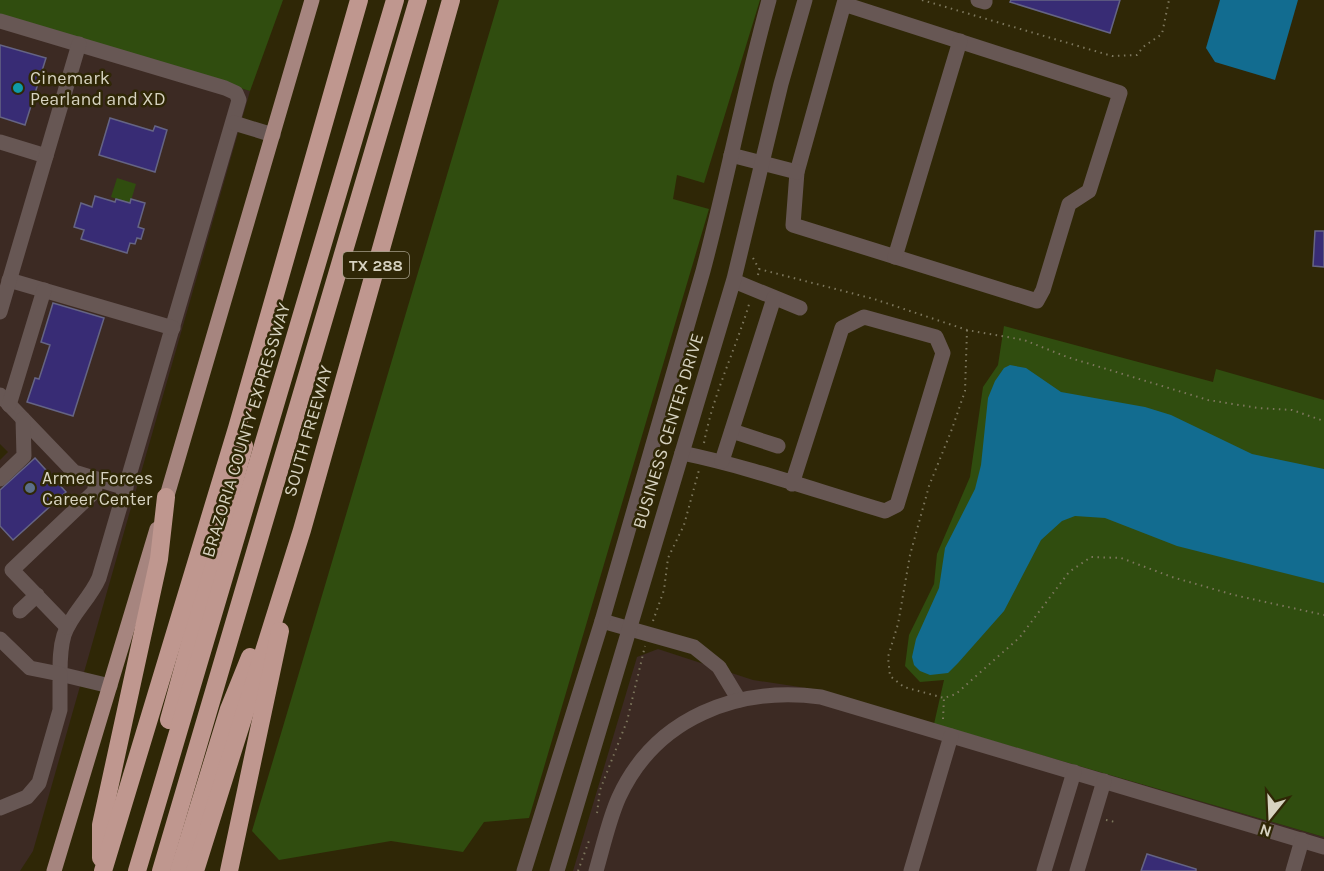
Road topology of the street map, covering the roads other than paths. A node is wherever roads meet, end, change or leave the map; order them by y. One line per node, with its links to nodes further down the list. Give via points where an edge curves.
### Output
1 (312, 0): 15 (main road)
2 (359, 0): 29 (highway)
3 (395, 0): 60 (highway, BRAZORIA COUNTY EXPRESSWAY)
4 (418, 0): 61 (highway)
5 (451, 0): 41 (highway, SOUTH FREEWAY / TX 288)
6 (769, 0): 17 (street, BUSINESS CENTER DRIVE)
7 (805, 0): 19 (street, BUSINESS CENTER DRIVE)
8 (978, 0): 9 (street)
9 (985, 0)
10 (844, 2): 12 (street); 20 (street)
11 (0, 21): 13 (street)
12 (960, 41): 21 (street); 21 (street, via 1120,93 1089,190 1069,204 1044,290 1037,301)
13 (79, 44): 14 (street, via 231,90 239,100); 18 (street)
14 (234, 123): 15 (street); 28 (street)
15 (273, 135): 40 (main road)
16 (0, 142): 18 (street)
17 (731, 155): 19 (street); 44 (street, BUSINESS CENTER DRIVE, via 703,271)
18 (46, 156): 22 (street)
19 (764, 162): 20 (street); 23 (street, BUSINESS CENTER DRIVE)
20 (797, 172): 21 (street, via 793,225)
21 (895, 257)
22 (9, 280): 24 (street); 27 (street)
23 (734, 281): 25 (street); 34 (street, BUSINESS CENTER DRIVE)
24 (44, 290): 28 (street); 30 (street)
25 (774, 298): 26 (street); 32 (street)
26 (800, 308)
27 (0, 312)
28 (173, 328): 39 (street)
29 (258, 356): 58 (highway); 59 (highway, via 260,389)
30 (4, 400): 31 (street)
31 (23, 420): 36 (street, via 24,456); 37 (street, via 68,467)
32 (732, 431): 33 (street); 35 (street)
33 (778, 446)
34 (682, 453): 35 (street); 46 (street, BUSINESS CENTER DRIVE)
35 (722, 461): 38 (street)
36 (0, 478)
37 (97, 480): 39 (street); 42 (street, via 94,492 12,570)
38 (792, 484): 38 (street, via 885,511 897,505 943,353 936,338 864,317 842,328)
39 (126, 489): 45 (street, via 99,578)
40 (166, 497): 49 (main road); 58 (highway, via 159,558 101,825)
41 (302, 530): 62 (highway, via 229,709); 63 (highway, SOUTH FREEWAY / TX 288); 64 (highway)
42 (37, 595): 43 (street); 45 (street)
43 (20, 611)
44 (602, 621): 46 (street); 65 (street, BUSINESS CENTER DRIVE)
45 (68, 627): 48 (street, via 61,649)
46 (629, 627): 50 (street, via 694,647 719,667); 66 (street, BUSINESS CENTER DRIVE)
47 (0, 639): 48 (street, via 30,668)
48 (60, 674): 49 (street); 54 (street, via 60,710 39,783 27,797)
49 (110, 686): 57 (main road)
50 (739, 700): 51 (street, via 779,693 821,697); 67 (street, via 712,706 672,729 638,764 618,799)
51 (951, 736): 52 (street); 68 (street)
52 (1074, 772): 53 (street); 69 (street)
53 (1104, 781): 55 (street); 70 (street)
54 (0, 808)
55 (1302, 840): 56 (street); 71 (street)
56 (1324, 847)
57 (54, 871)
58 (102, 871)
59 (126, 871)
60 (137, 871)
61 (161, 871)
62 (179, 871)
63 (195, 871)
64 (229, 871)
65 (524, 871)
66 (557, 871)
67 (596, 871)
68 (911, 871)
69 (1044, 871)
70 (1077, 871)
71 (1293, 871)

